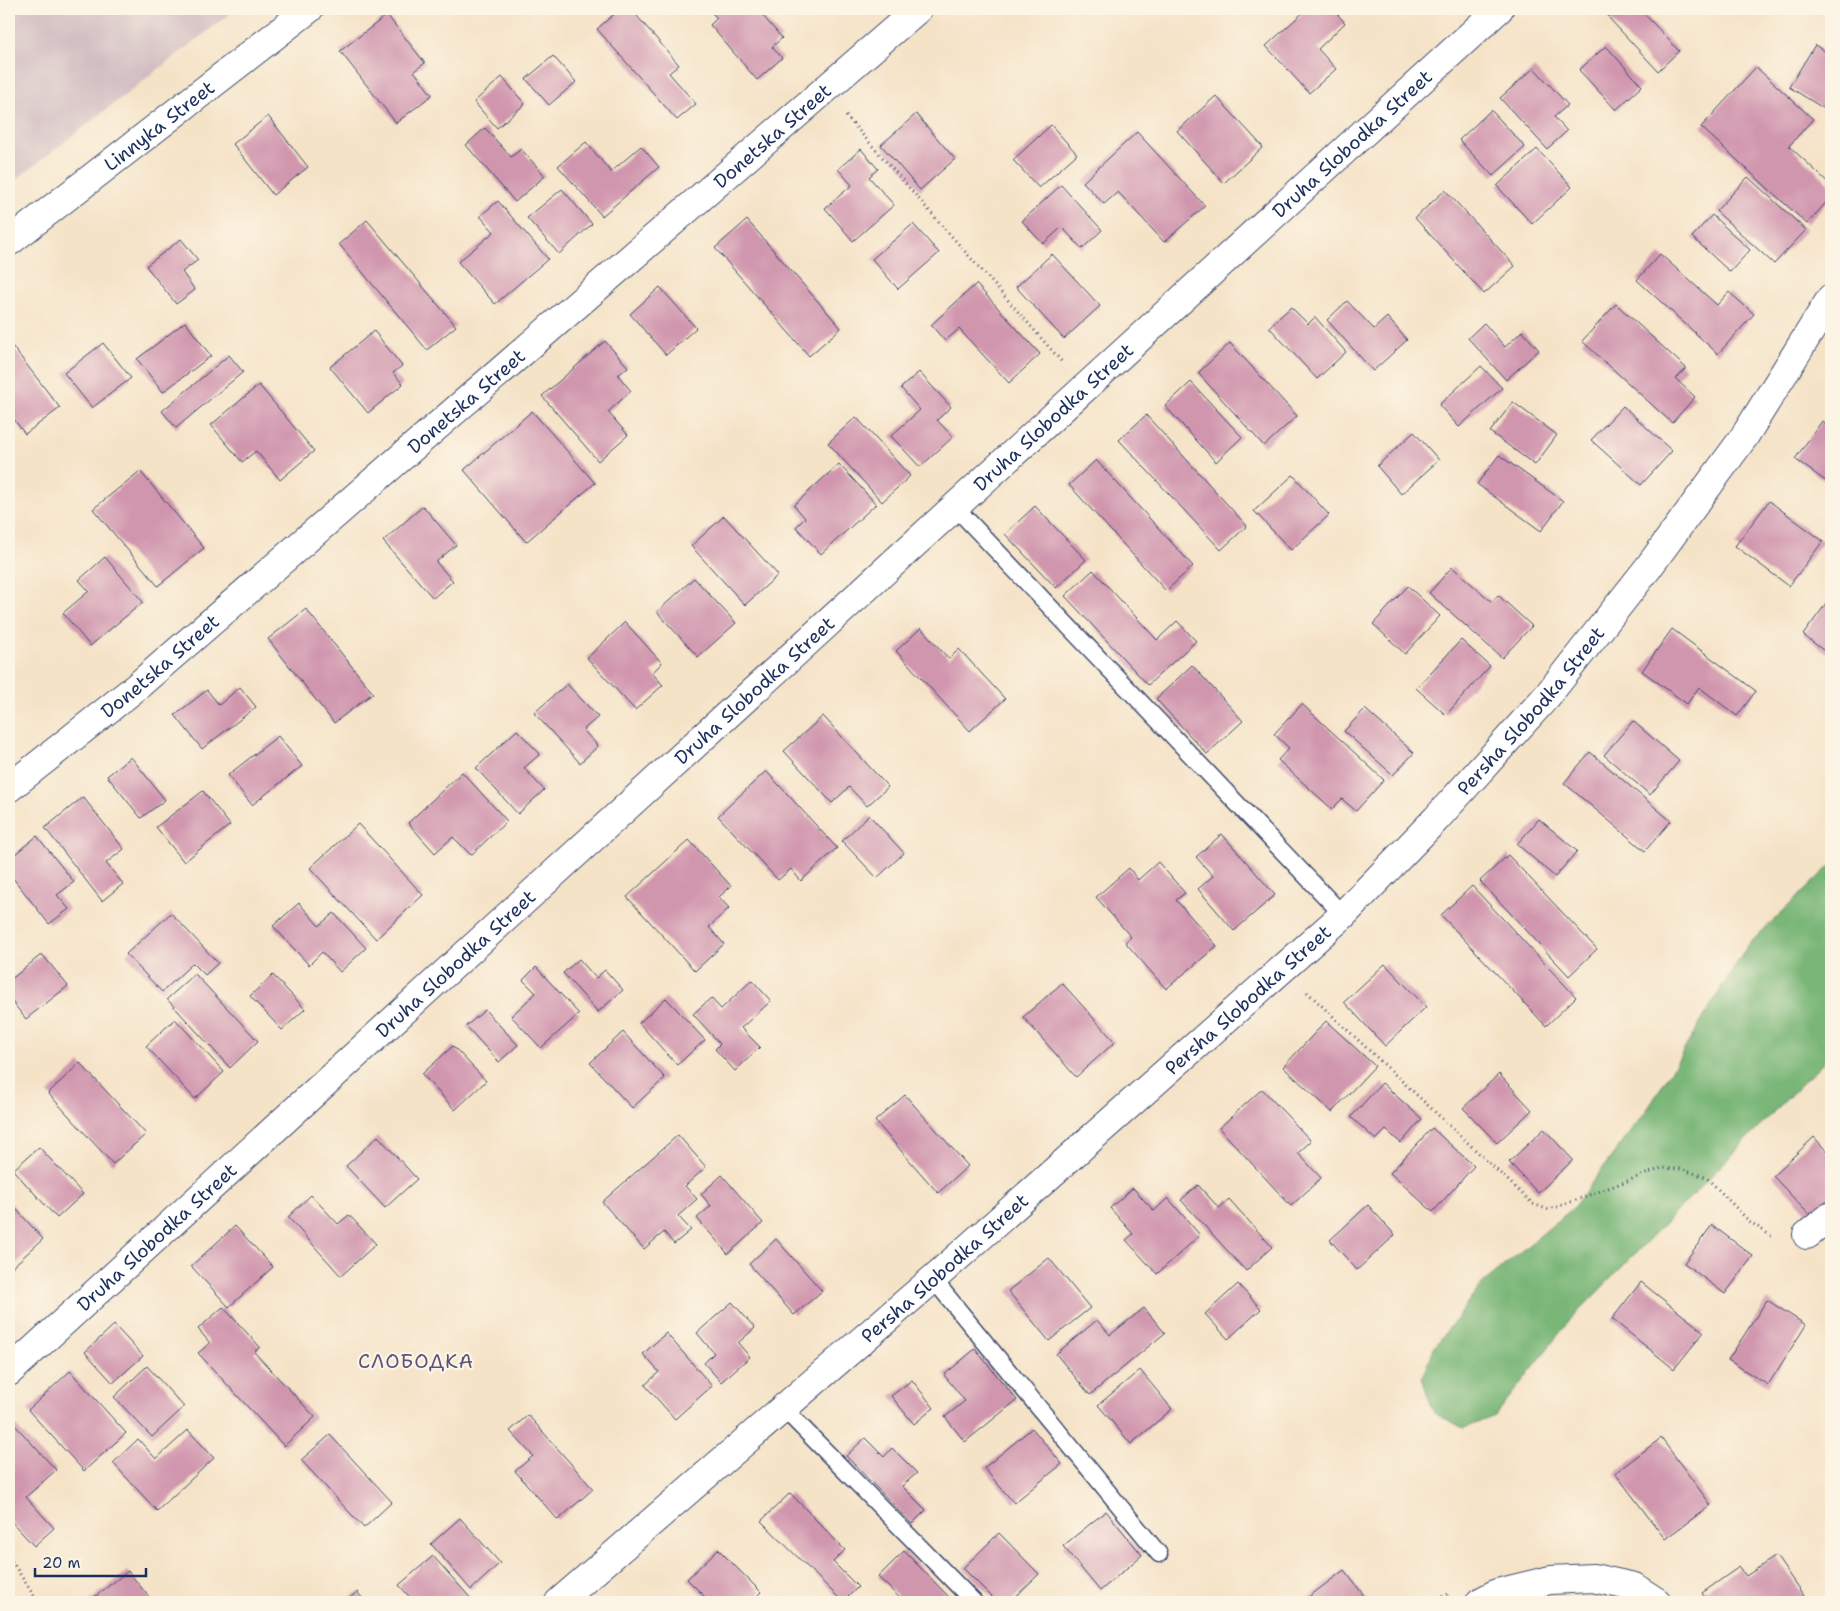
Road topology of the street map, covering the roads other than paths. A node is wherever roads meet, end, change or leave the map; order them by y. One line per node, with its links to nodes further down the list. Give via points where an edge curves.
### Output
1 (309, 9): 4 (street, Linnyka Street)
2 (918, 9): 7 (street, Donetska Street, via 134,688)
3 (1499, 9): 6 (street, Druha Slobodka Street)
4 (9, 242)
5 (1831, 298): 8 (street, Persha Slobodka Street, via 1744,437 1648,568 1553,688 1436,819)
6 (955, 507): 8 (lane); 12 (street, Druha Slobodka Street)
7 (9, 788)
8 (1343, 915): 11 (street, Persha Slobodka Street)
9 (1831, 1216): 10 (street)
10 (1807, 1235)
11 (933, 1279): 13 (street, Persha Slobodka Street); 14 (lane)
12 (9, 1372)
13 (784, 1409): 15 (street, Persha Slobodka Street); 16 (lane)
14 (1159, 1554)
15 (559, 1602)
16 (974, 1602)
17 (1480, 1602): 18 (street, via 1497,1593 1550,1580 1592,1578 1634,1587)
18 (1657, 1602)

